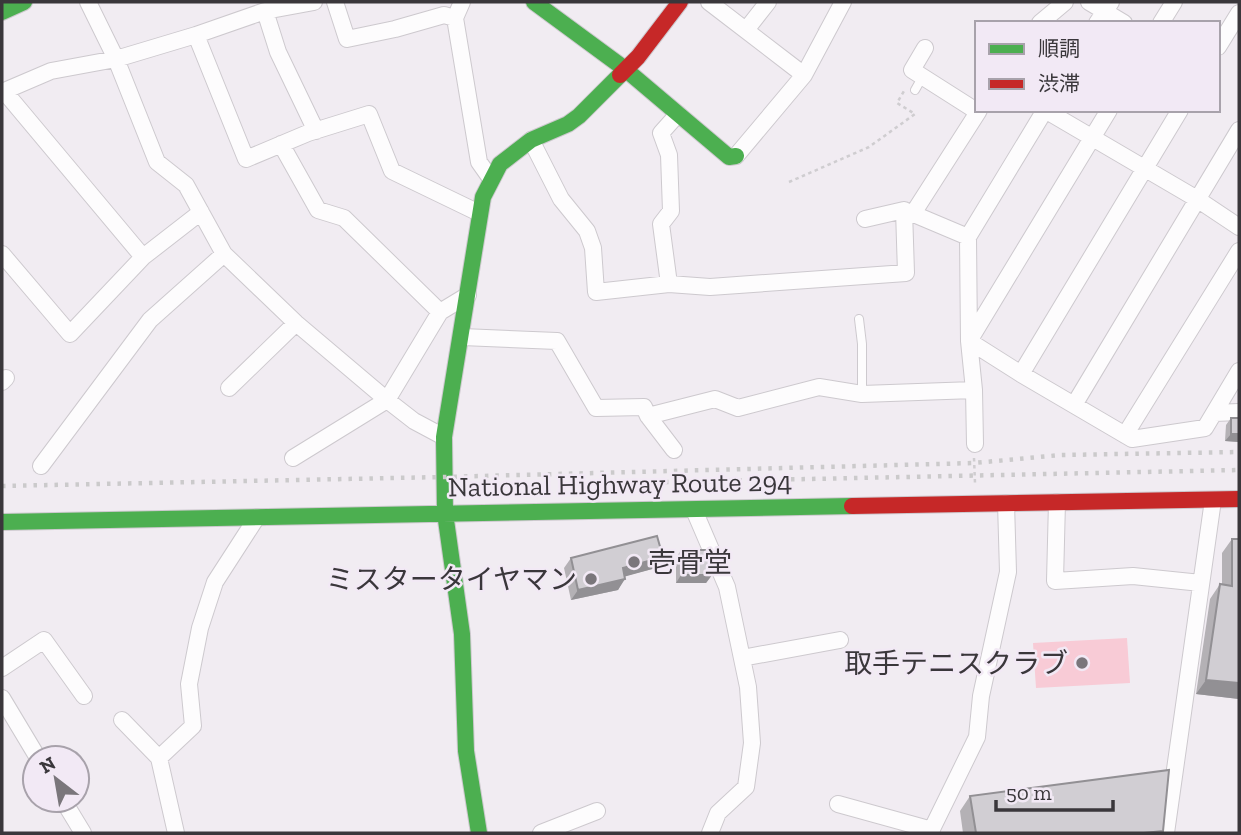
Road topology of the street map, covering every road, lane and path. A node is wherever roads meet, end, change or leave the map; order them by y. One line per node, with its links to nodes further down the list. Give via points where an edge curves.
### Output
1 (24, 2): 15 (main road)
2 (88, 2): 26 (street)
3 (314, 2): 14 (street)
4 (335, 2): 18 (street, via 347,39 444,15)
5 (462, 2): 18 (street)
6 (534, 2): 27 (main road)
7 (680, 2): 27 (main road)
8 (709, 2): 22 (street)
9 (768, 2): 22 (street)
10 (843, 2): 28 (street)
11 (1065, 2): 19 (street)
12 (1089, 2): 16 (street)
13 (1174, 2): 21 (street)
14 (265, 11): 23 (street); 39 (street, via 278,52)
15 (2, 12)
16 (1104, 12): 20 (street)
17 (1239, 13): 24 (street)
18 (455, 18): 45 (street, via 479,162)
19 (1042, 21)
20 (1120, 21)
21 (1162, 21)
22 (746, 30): 28 (street)
23 (196, 35): 26 (street); 42 (street, via 246,159)
24 (1220, 44)
25 (925, 48): 29 (street, via 912,70)
26 (116, 59): 30 (street, via 51,71); 49 (street, via 157,162 186,185)
27 (625, 69): 37 (main road); 41 (main road, via 573,120)
28 (804, 75): 43 (street)
29 (915, 84): 31 (street); 46 (path, via 897,103 915,114 869,146)
30 (3, 92): 57 (street)
31 (975, 109)
32 (978, 112): 48 (street)
33 (1044, 112): 53 (street)
34 (1048, 112): 40 (street)
35 (1108, 112): 40 (street)
36 (1179, 112): 44 (street)
37 (678, 114): 43 (main road, via 729,157); 58 (street, via 661,133 669,155 671,211 661,224)
38 (1239, 130): 47 (street)
39 (316, 131): 42 (street); 50 (street, via 369,114 391,171)
40 (1093, 138): 44 (street); 64 (street)
41 (531, 140): 45 (main road, via 500,164); 58 (street, via 561,199 587,231 596,292)
42 (281, 144): 60 (street, via 318,210 344,218)
43 (736, 156)
44 (1144, 169): 47 (street); 66 (street)
45 (491, 179): 50 (main road)
46 (789, 182)
47 (1197, 199): 52 (street); 71 (street)
48 (909, 211): 51 (street); 53 (street); 58 (street, via 906,273 710,287)
49 (201, 212): 56 (street); 57 (street)
50 (479, 213): 59 (main road)
51 (865, 219)
52 (1239, 227)
53 (968, 237): 64 (street)
54 (1239, 251): 75 (street)
55 (2, 254): 57 (street, via 70,334)
56 (224, 254): 62 (street); 80 (street, via 150,320)
57 (143, 257)
58 (669, 284)
59 (468, 295): 60 (street); 63 (main road)
60 (440, 312): 70 (street)
61 (859, 319): 69 (lane)
62 (296, 323): 67 (street); 70 (street)
63 (462, 337): 74 (street, via 557,341 596,408 644,407); 76 (main road)
64 (969, 341): 66 (street); 68 (street)
65 (1239, 371): 73 (street)
66 (1021, 374): 71 (street)
67 (229, 388)
68 (974, 390): 69 (street); 77 (street)
69 (862, 394): 74 (street, via 819,387 738,408 715,400)
70 (387, 400): 76 (street); 79 (street)
71 (1074, 405): 75 (street)
72 (1239, 412): 73 (street)
73 (1214, 413): 75 (street, via 1205,428 1132,439)
74 (648, 416): 78 (street)
75 (1125, 435)
76 (444, 437): 87 (main road)
77 (975, 444): 84 (path)
78 (674, 450)
79 (293, 458)
80 (41, 466)
81 (1239, 499): 82 (main road, National Highway Route 294)
82 (1213, 500): 83 (main road, National Highway Route 294); 90 (street)
83 (1057, 502): 85 (main road, National Highway Route 294); 90 (street, via 1055,581 1133,576)
84 (976, 503): 85 (main road, National Highway Route 294); 86 (main road, National Highway Route 294)
85 (1006, 503): 102 (street, via 1008,572 976,737)
86 (694, 510): 87 (main road, National Highway Route 294); 92 (street, via 727,587)
87 (445, 513): 88 (main road, National Highway Route 294); 105 (main road, via 462,634 466,751)
88 (257, 517): 89 (main road, National Highway Route 294); 98 (street, via 215,582 200,628 189,684 193,726)
89 (2, 522)
90 (1201, 583): 108 (street)
91 (840, 640): 92 (street)
92 (742, 657): 107 (street, via 752,743 746,787 718,813)
93 (2, 668): 94 (street, via 44,640)
94 (84, 696)
95 (2, 698): 97 (street)
96 (122, 720): 98 (street)
97 (30, 744)
98 (159, 758): 104 (street)
99 (838, 804): 102 (street)
100 (597, 811): 106 (street)
101 (71, 814): 103 (street)
102 (931, 832)
103 (83, 833)
104 (176, 833)
105 (479, 833)
106 (541, 833)
107 (710, 833)
108 (1166, 833)

